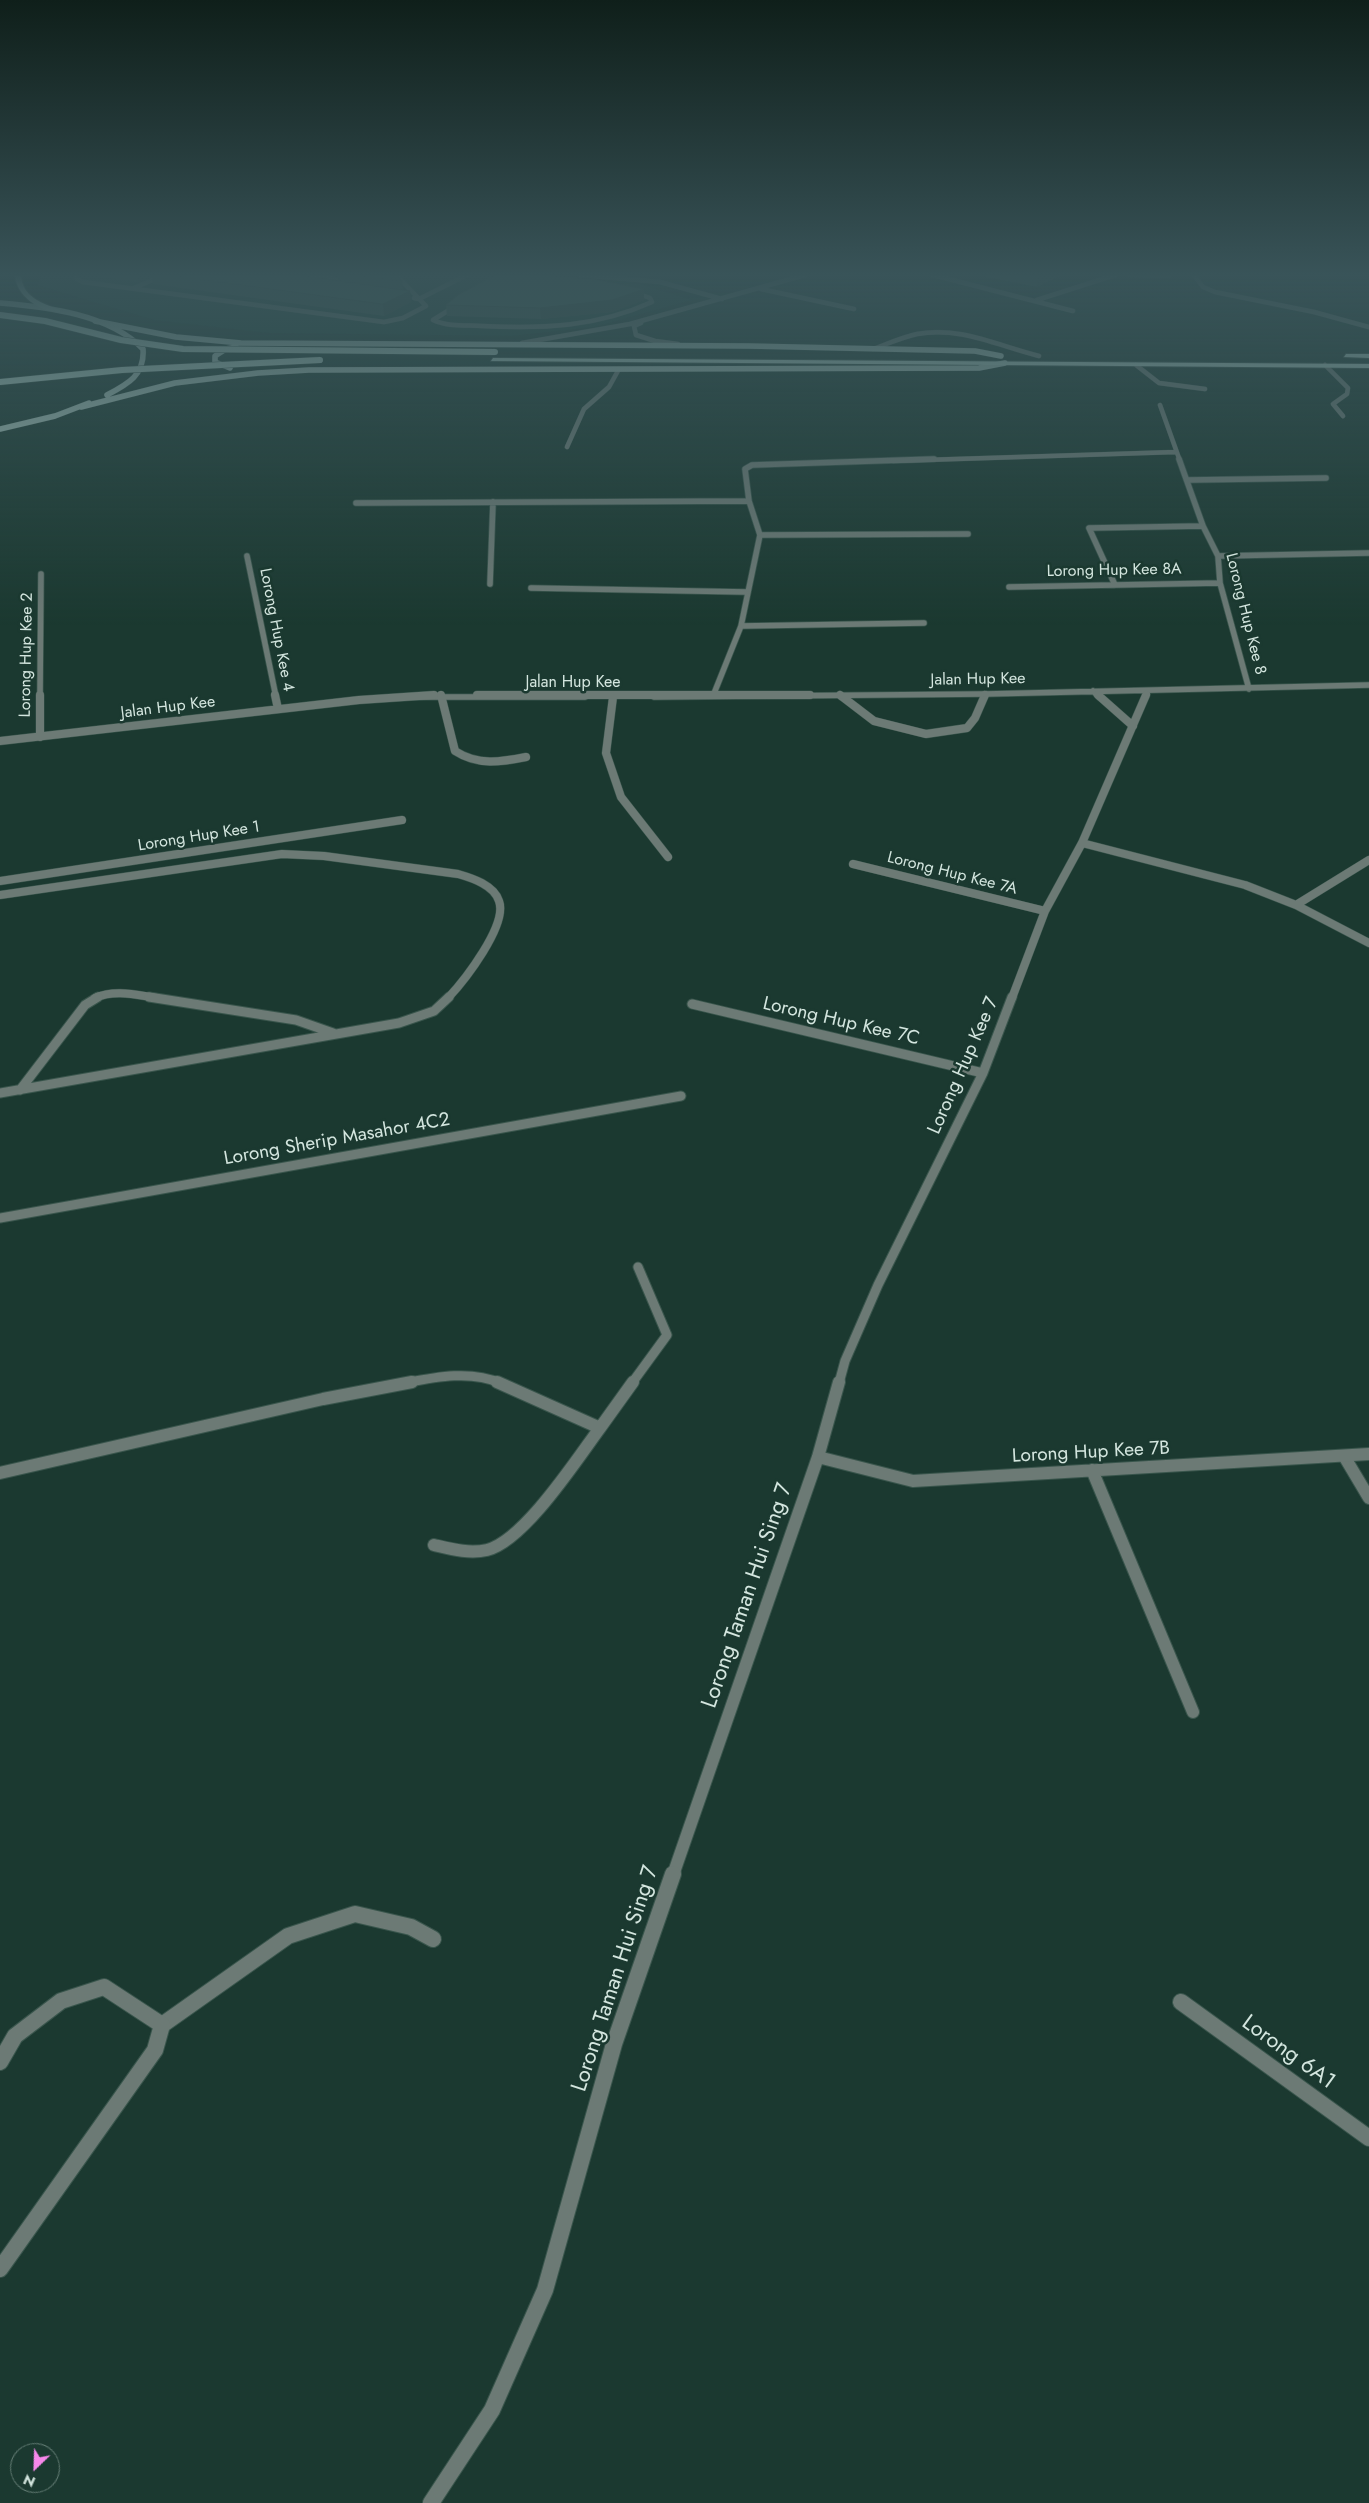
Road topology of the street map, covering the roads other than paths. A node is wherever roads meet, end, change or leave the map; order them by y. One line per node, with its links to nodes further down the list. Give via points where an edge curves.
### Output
1 (113, 392): 6 (main road)
2 (141, 392): 6 (main road)
3 (604, 392): 9 (street, via 584,409)
4 (1347, 392): 7 (street, via 1333,404)
5 (1160, 405): 10 (street, Lorong Hup Kee 8)
6 (81, 407): 8 (main road)
7 (1343, 416)
8 (0, 429)
9 (567, 447)
10 (1176, 452): 12 (street, Lorong Hup Kee 8); 13 (street, via 752,464 745,469)
11 (1326, 478): 12 (street)
12 (1188, 480): 16 (street, Lorong Hup Kee 8)
13 (749, 501): 14 (street); 18 (street)
14 (493, 502): 15 (street); 24 (street)
15 (356, 503)
16 (1203, 526): 21 (street, Lorong Hup Kee 8); 25 (street, via 1089,528)
17 (968, 534): 18 (street)
18 (760, 536): 28 (street)
19 (1369, 553): 21 (street)
20 (247, 556): 40 (street, Lorong Hup Kee 4)
21 (1218, 556): 23 (street, Lorong Hup Kee 8)
22 (41, 574): 42 (street, Lorong Hup Kee 2)
23 (1220, 583): 25 (street, Lorong Hup Kee 8A); 32 (street, Lorong Hup Kee 8)
24 (490, 584)
25 (1115, 585): 26 (street, Lorong Hup Kee 8A)
26 (1009, 587)
27 (531, 588): 28 (street)
28 (746, 592): 30 (street)
29 (924, 623): 30 (street)
30 (740, 626): 37 (street)
31 (1369, 685): 32 (street, Jalan Hup Kee)
32 (1249, 689): 33 (street, Jalan Hup Kee)
33 (1148, 690): 34 (street, Jalan Hup Kee); 41 (street, Lorong Hup Kee 7)
34 (1093, 691): 35 (street, Jalan Hup Kee); 41 (street)
35 (986, 694): 38 (street, Jalan Hup Kee); 38 (street, via 967,728 926,734 874,721)
36 (441, 695): 39 (street, Jalan Hup Kee); 40 (street, Jalan Hup Kee); 44 (street, via 455,751 462,757 477,762)
37 (713, 696): 38 (street, Jalan Hup Kee); 39 (street, Jalan Hup Kee)
38 (839, 696)
39 (613, 697): 47 (street, via 606,753 621,797)
40 (278, 709): 42 (street, Jalan Hup Kee)
41 (1132, 726): 46 (street, Lorong Hup Kee 7)
42 (40, 737): 43 (street, Jalan Hup Kee)
43 (0, 742)
44 (526, 757)
45 (402, 820): 50 (street, Lorong Hup Kee 1)
46 (1082, 843): 52 (street, via 1245,885); 53 (street, Lorong Hup Kee 7)
47 (668, 857)
48 (1369, 860): 52 (street)
49 (852, 864): 53 (street, Lorong Hup Kee 7A)
50 (0, 881)
51 (0, 895): 56 (street, via 282,854 340,858 458,874 491,890 500,903 500,918 452,995 434,1010 415,1018 387,1026)
52 (1296, 905): 54 (street)
53 (1045, 911): 57 (street, Lorong Hup Kee 7)
54 (1369, 944)
55 (692, 1004): 57 (street, Lorong Hup Kee 7C)
56 (334, 1033): 58 (street); 58 (street, via 296,1020 108,993 95,996 85,1005)
57 (983, 1072): 66 (street, Lorong Hup Kee 7, via 844,1360)
58 (20, 1090): 59 (street)
59 (0, 1093)
60 (681, 1096): 61 (street, Lorong Sherip Masahor 4C2)
61 (0, 1218)
62 (638, 1267): 63 (street, via 667,1335)
63 (600, 1428): 68 (street, via 484,1376 438,1377 324,1399); 70 (street, via 521,1528 493,1548 468,1552)
64 (1369, 1454): 65 (street, Lorong Hup Kee 7B)
65 (1344, 1456): 67 (street, Lorong Hup Kee 7B); 69 (street)
66 (818, 1457): 67 (street, Lorong Hup Kee 7B, via 914,1481); 78 (street, Lorong Taman Hui Sing 7, via 614,2044 545,2290 492,2410)
67 (1092, 1470): 71 (street)
68 (0, 1473)
69 (1369, 1498)
70 (434, 1545)
71 (1193, 1712)
72 (434, 1940): 74 (street, via 411,1927 355,1914 288,1936)
73 (1181, 2002): 76 (street, Lorong 6A1)
74 (162, 2025): 75 (street, via 104,1987 61,2001 15,2036); 77 (street, via 155,2050)
75 (0, 2062)
76 (1369, 2138)
77 (0, 2269)
78 (431, 2503)

